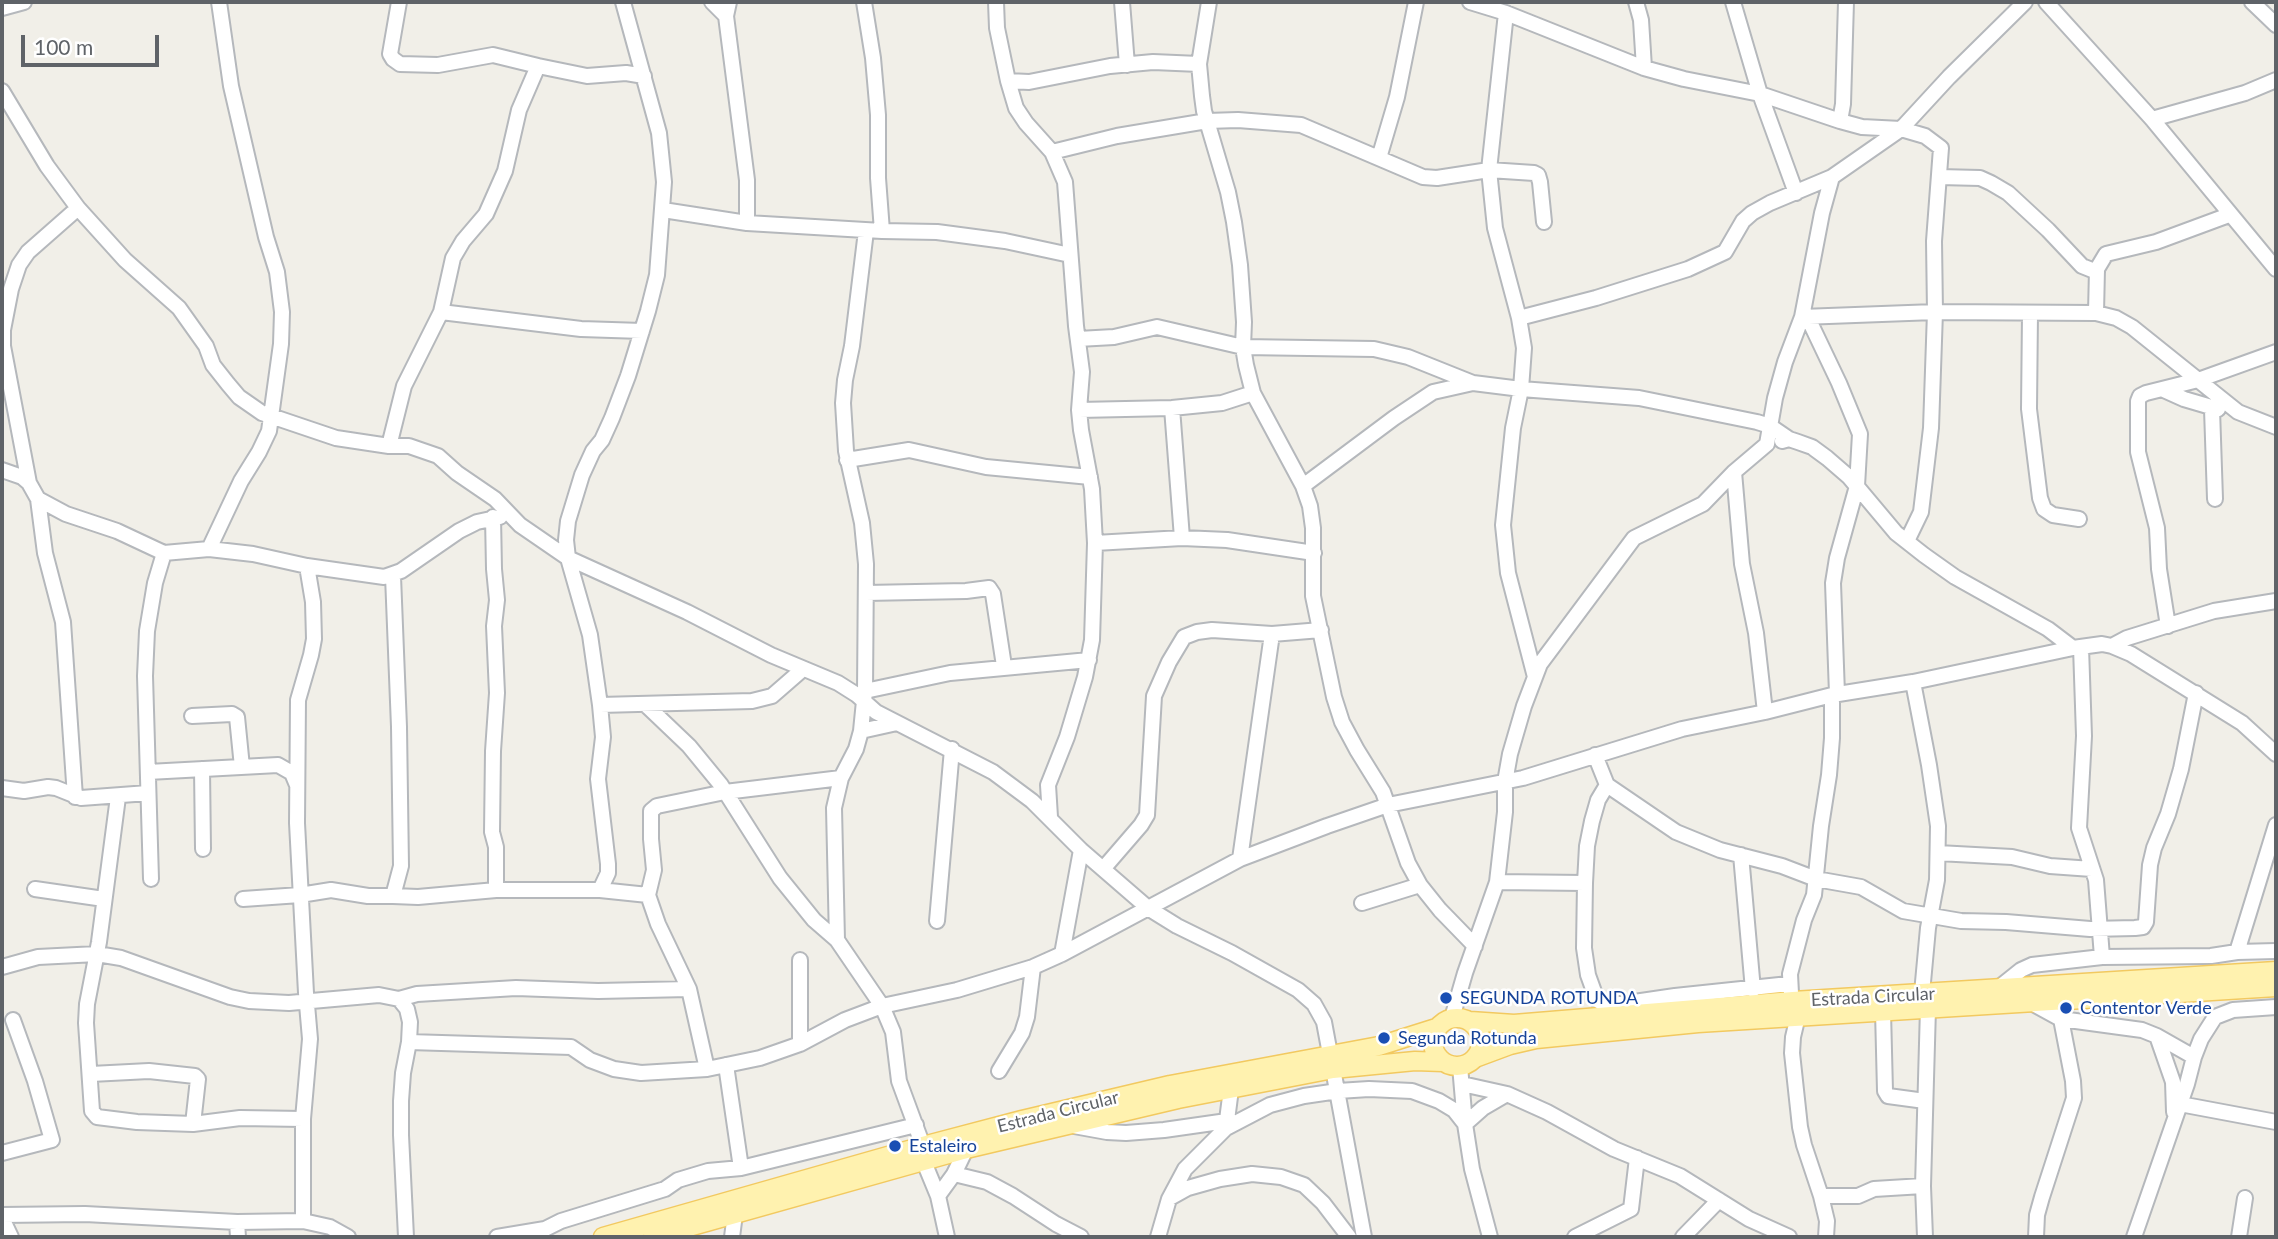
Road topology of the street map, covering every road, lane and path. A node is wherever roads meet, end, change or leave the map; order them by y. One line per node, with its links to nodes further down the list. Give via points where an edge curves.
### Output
1 (24, 2): 18 (street)
2 (400, 2): 24 (street, via 390,54 400,64 438,65 493,55)
3 (623, 2): 26 (street)
4 (712, 2): 19 (street)
5 (864, 2): 47 (street, via 878,116)
6 (996, 2): 28 (street)
7 (1122, 2): 23 (street)
8 (1209, 2): 22 (street)
9 (1416, 2): 36 (street)
10 (1470, 2): 20 (street)
11 (1636, 2): 25 (street)
12 (1732, 2): 30 (street)
13 (1846, 2): 33 (street)
14 (2025, 2): 34 (street)
15 (2046, 2): 31 (street)
16 (2252, 2): 21 (street)
17 (221, 3): 70 (street, via 231,86 277,272 282,312)
18 (2, 8)
19 (728, 9): 45 (street, via 747,180)
20 (1506, 13): 25 (street); 37 (street)
21 (2276, 25)
22 (1199, 64): 23 (street); 32 (street)
23 (1127, 65): 28 (street, via 1028,82)
24 (538, 66): 26 (street, via 587,76); 51 (street, via 519,110 505,171 486,214 453,258)
25 (1644, 68): 30 (street)
26 (644, 76): 42 (street, via 659,133)
27 (2276, 80): 31 (street)
28 (1008, 81): 35 (street, via 1016,108)
29 (2, 92): 41 (street)
30 (1760, 94): 33 (street); 40 (street)
31 (2152, 118): 43 (street)
32 (1207, 121): 35 (street, via 1138,131); 36 (street, via 1301,125); 59 (street, via 1234,222)
33 (1840, 121): 34 (street)
34 (1901, 129): 38 (street); 39 (street, via 1925,136 1941,148)
35 (1052, 152): 48 (street, via 1065,182)
36 (1379, 158): 37 (street, via 1423,177)
37 (1489, 170): 44 (street, via 1538,175); 56 (street, via 1495,228)
38 (1832, 177): 40 (street); 55 (street)
39 (1939, 177): 50 (street, via 1980,178 1991,183 2028,212 2082,266); 52 (street)
40 (1796, 193): 56 (street, via 1743,221 1725,252 1714,258)
41 (78, 208): 70 (street, via 125,260 178,308 239,397); 80 (street, via 19,265 3,330)
42 (663, 210): 45 (street); 57 (street, via 657,275)
43 (2229, 215): 49 (street); 50 (street, via 2156,242 2106,254)
44 (1544, 222)
45 (747, 223): 46 (street)
46 (866, 231): 47 (street); 76 (street, via 844,392)
47 (882, 231): 48 (street, via 937,232)
48 (1070, 255): 58 (street)
49 (2276, 269)
50 (2097, 272): 53 (street)
51 (441, 312): 57 (street, via 581,329); 75 (street, via 404,386)
52 (1935, 312): 54 (street); 55 (street); 89 (street, via 1926,475 1920,512)
53 (2096, 313): 54 (street); 61 (street, via 2132,327)
54 (2030, 314): 87 (street, via 2029,409 2040,498 2044,509 2053,515)
55 (1805, 317): 71 (street, via 1785,362); 82 (street, via 1860,434)
56 (1519, 318): 63 (street, via 1524,348)
57 (642, 331): 94 (street, via 612,418 582,475 568,521)
58 (1078, 338): 59 (street, via 1114,337 1157,327); 68 (street, via 1082,372)
59 (1243, 346): 62 (street, via 1374,349); 65 (street)
60 (2276, 352): 61 (street)
61 (2197, 380): 64 (street); 69 (street)
62 (1474, 383): 63 (street); 81 (street, via 1433,392)
63 (1521, 389): 71 (street, via 1639,398); 110 (street, via 1503,525 1508,573)
64 (2164, 390): 67 (street); 99 (street, via 2140,396 2137,434 2157,528)
65 (1253, 393): 66 (street, via 1222,403); 81 (street)
66 (1172, 408): 68 (street); 88 (street)
67 (2212, 409): 69 (street); 84 (street)
68 (1079, 410): 79 (street)
69 (2238, 412): 72 (street)
70 (271, 418): 75 (street, via 336,438); 91 (street, via 269,431)
71 (1770, 426): 73 (street); 74 (street)
72 (2276, 427)
73 (1789, 439): 74 (street); 82 (street, via 1812,447)
74 (1767, 444): 78 (street)
75 (389, 446): 86 (street, via 409,446 438,456)
76 (848, 460): 79 (street, via 909,450 986,467); 97 (street, via 862,523)
77 (2, 470): 80 (street)
78 (1734, 472): 110 (street, via 1703,504 1634,538); 117 (street, via 1742,564)
79 (1090, 477): 90 (street)
80 (29, 483): 83 (street)
81 (1303, 486): 92 (street, via 1314,528)
82 (1857, 486): 89 (street); 113 (street, via 1833,583)
83 (38, 499): 93 (street); 135 (street, via 45,553 63,622)
84 (2215, 499)
85 (493, 517): 86 (street); 96 (street, via 459,531); 155 (street, via 497,693 492,832)
86 (513, 517): 94 (street)
87 (2079, 519)
88 (1182, 538): 90 (street); 92 (street)
89 (1907, 541): 103 (street, via 1955,577)
90 (1095, 543): 104 (street)
91 (209, 549): 93 (street); 95 (street)
92 (1314, 552): 100 (street, via 1313,596)
93 (163, 553): 126 (street, via 147,631)
94 (568, 558): 107 (street); 115 (street, via 590,635)
95 (307, 566): 96 (street); 129 (street, via 314,639 298,700)
96 (393, 576): 146 (street)
97 (866, 593): 106 (street, via 989,589); 114 (street)
98 (2276, 601): 99 (street, via 2214,611)
99 (2168, 626): 102 (street)
100 (1321, 630): 101 (street); 138 (street, via 1342,723)
101 (1272, 634): 145 (street); 147 (street, via 1212,630 1189,634 1178,644 1153,696 1147,815)
102 (2107, 645): 103 (street); 108 (street); 112 (street)
103 (2077, 648): 108 (street); 111 (street)
104 (1089, 660): 105 (street); 109 (street)
105 (1071, 663): 106 (street); 109 (street)
106 (1004, 666): 114 (street, via 950,673)
107 (803, 669): 114 (street); 116 (street, via 772,696 752,702)
108 (2082, 672): 148 (street, via 2079,828)
109 (1085, 677): 130 (street)
110 (1535, 677): 128 (street)
111 (1913, 682): 113 (street); 143 (street, via 1935,799)
112 (2196, 692): 122 (street, via 2242,723); 167 (street, via 2181,769 2150,864 2146,922 2143,927)
113 (1834, 695): 117 (street); 150 (street)
114 (864, 696): 119 (street, via 876,712); 120 (street)
115 (600, 705): 116 (street); 156 (street, via 603,737 598,779 608,864)
116 (646, 705): 133 (street, via 689,746)
117 (1765, 712): 123 (street, via 1682,729)
118 (192, 716): 124 (street, via 237,717)
119 (897, 723): 120 (street); 121 (street)
120 (861, 731): 127 (street)
121 (952, 749): 137 (street); 166 (street)
122 (2276, 754)
123 (1595, 755): 128 (street); 131 (street)
124 (242, 767): 125 (street); 129 (street, via 278,765 292,773)
125 (202, 769): 126 (street); 141 (street)
126 (148, 772): 134 (street)
127 (841, 778): 133 (street); 168 (street, via 834,808)
128 (1505, 782): 138 (street); 151 (street)
129 (297, 785): 157 (street)
130 (1048, 785): 137 (street); 139 (street)
131 (1607, 785): 144 (street, via 1676,832); 152 (street, via 1592,821)
132 (2, 788): 135 (street, via 48,787)
133 (726, 792): 158 (street, via 651,811 654,870); 168 (street, via 780,878)
134 (148, 793): 136 (street); 149 (street)
135 (75, 797): 136 (street)
136 (118, 797): 161 (street)
137 (1032, 801): 139 (street)
138 (1388, 806): 145 (street); 153 (street)
139 (1050, 817): 142 (street)
140 (2276, 825): 171 (street)
141 (203, 849)
142 (1081, 850): 147 (street); 173 (street)
143 (1938, 853): 148 (street, via 2012,857); 165 (street)
144 (1741, 855): 150 (street); 181 (street)
145 (1240, 859): 164 (street)
146 (401, 866): 159 (street); 160 (street, via 408,887)
147 (1103, 869): 164 (street)
148 (2092, 869): 167 (street)
149 (151, 879)
150 (1815, 879): 165 (street, via 1861,887 1903,911); 184 (street, via 1790,974)
151 (1497, 882): 152 (street); 169 (street)
152 (1585, 883): 181 (street, via 1584,948 1591,985 1602,1004)
153 (1420, 885): 163 (street); 169 (street)
154 (35, 889): 161 (street)
155 (496, 890): 156 (street); 160 (street)
156 (600, 890): 158 (street)
157 (300, 895): 159 (street, via 331,890); 162 (street); 186 (street)
158 (648, 895): 180 (street)
159 (393, 896): 160 (street)
160 (418, 897)
161 (104, 899): 172 (street)
162 (243, 899)
163 (1362, 904)
164 (1149, 908): 173 (street); 202 (street, via 1298,990 1314,1004 1324,1022)
165 (1930, 917): 167 (street); 185 (street)
166 (937, 921)
167 (2101, 929): 174 (street)
168 (836, 940): 188 (street)
169 (1475, 946): 192 (street)
170 (2276, 951): 171 (street)
171 (2237, 952): 174 (street)
172 (97, 954): 176 (street, via 38,957); 186 (street, via 121,958 230,998 271,1004); 207 (street, via 86,1023)
173 (1062, 954): 177 (street)
174 (2102, 957): 182 (street, via 2032,965)
175 (800, 960): 200 (street)
176 (2, 967)
177 (1032, 967): 188 (street); 206 (street, via 1022,1033)
178 (2276, 971): 182 (main road, Estrada Circular)
179 (2276, 987): 187 (main road, Estrada Circular)
180 (689, 989): 183 (street, via 516,988); 205 (street)
181 (1753, 990): 184 (street)
182 (1996, 990): 185 (main road, Estrada Circular)
183 (400, 999): 186 (street, via 379,995); 199 (street, via 410,1022)
184 (1793, 1001): 185 (main road, Estrada Circular); 190 (main road, Estrada Circular); 191 (main road, Estrada Circular); 195 (main road, Estrada Circular, via 1514,1024); 198 (street)
185 (1925, 1001): 187 (main road, Estrada Circular); 190 (main road, Estrada Circular); 211 (street)
186 (307, 1002): 213 (street, via 310,1063)
187 (2030, 1002): 194 (street)
188 (882, 1006): 200 (street); 219 (street)
189 (2276, 1007): 201 (street, via 2233,1010 2215,1017)
190 (1883, 1011): 211 (street, via 1885,1091 1888,1097)
191 (1777, 1017): 198 (street); 204 (main road, Estrada Circular, via 1536,1039 1510,1045)
192 (1452, 1018): 195 (main road); 196 (main road)
193 (13, 1020): 222 (street, via 52,1140)
194 (2061, 1020): 197 (street); 256 (street, via 2074,1098 2039,1206)
195 (1470, 1021): 204 (main road, via 1481,1043)
196 (1436, 1028): 202 (main road, Estrada Circular); 204 (main road, via 1432,1047 1436,1056)
197 (2157, 1035): 201 (street); 214 (street, via 2173,1082)
198 (1793, 1037): 229 (street, via 1800,1127)
199 (409, 1042): 205 (street, via 571,1047 614,1069 641,1073); 241 (street, via 401,1101)
200 (800, 1044): 203 (street)
201 (2194, 1057): 212 (street)
202 (1332, 1062): 204 (main road, Estrada Circular, via 1415,1062); 208 (main road, Estrada Circular); 209 (street); 223 (main road, Estrada Circular, via 1170,1085)
203 (726, 1065): 205 (street); 225 (street)
204 (1460, 1068): 210 (street); 218 (street)
205 (707, 1069)
206 (999, 1071)
207 (91, 1074): 216 (street, via 92,1111 97,1116); 216 (street, via 149,1071 195,1076)
208 (1231, 1089): 217 (street); 220 (main road, Estrada Circular)
209 (1338, 1091): 217 (street, via 1269,1105); 218 (street, via 1412,1091 1454,1110); 249 (street)
210 (1507, 1094): 218 (street); 224 (street)
211 (1925, 1101): 227 (street)
212 (2180, 1104): 214 (street); 215 (street)
213 (303, 1119): 216 (street, via 240,1118); 235 (street)
214 (2174, 1120): 257 (street)
215 (2276, 1122)
216 (193, 1124)
217 (1226, 1124): 220 (street, via 1126,1133); 231 (street, via 1185,1169)
218 (1465, 1124): 250 (street)
219 (916, 1125): 223 (street); 225 (street)
220 (1069, 1125): 221 (main road, Estrada Circular)
221 (966, 1149): 223 (main road, Estrada Circular); 226 (street)
222 (2, 1153)
223 (923, 1154): 228 (street); 233 (main road, Estrada Circular); 243 (main road, Estrada Circular)
224 (1637, 1158): 232 (street, via 1680,1176); 251 (street, via 1632,1209)
225 (741, 1168): 242 (street, via 708,1171 545,1229)
226 (954, 1174): 228 (street); 246 (street, via 987,1182)
227 (1923, 1186): 229 (street, via 1874,1189 1858,1196); 255 (street)
228 (938, 1196): 245 (street)
229 (1821, 1196): 254 (street)
230 (2245, 1198): 258 (street)
231 (1169, 1199): 247 (street); 248 (street, via 1188,1188 1220,1180 1252,1174 1282,1177 1304,1185)
232 (1719, 1200): 252 (street); 253 (street)
233 (735, 1214): 238 (street); 244 (main road, Estrada Circular)
234 (2, 1216): 236 (street, via 85,1214); 239 (street)
235 (303, 1220): 236 (street); 237 (street)
236 (237, 1230)
237 (331, 1232): 240 (street)
238 (730, 1236)
239 (10, 1237)
240 (348, 1237)
241 (406, 1237)
242 (497, 1237)
243 (603, 1237)
244 (653, 1237)
245 (947, 1237)
246 (1080, 1237)
247 (1158, 1237)
248 (1349, 1237)
249 (1364, 1237)
250 (1490, 1237)
251 (1575, 1237)
252 (1683, 1237)
253 (1789, 1237)
254 (1826, 1237)
255 (1925, 1237)
256 (2036, 1237)
257 (2134, 1237)
258 (2239, 1237)

